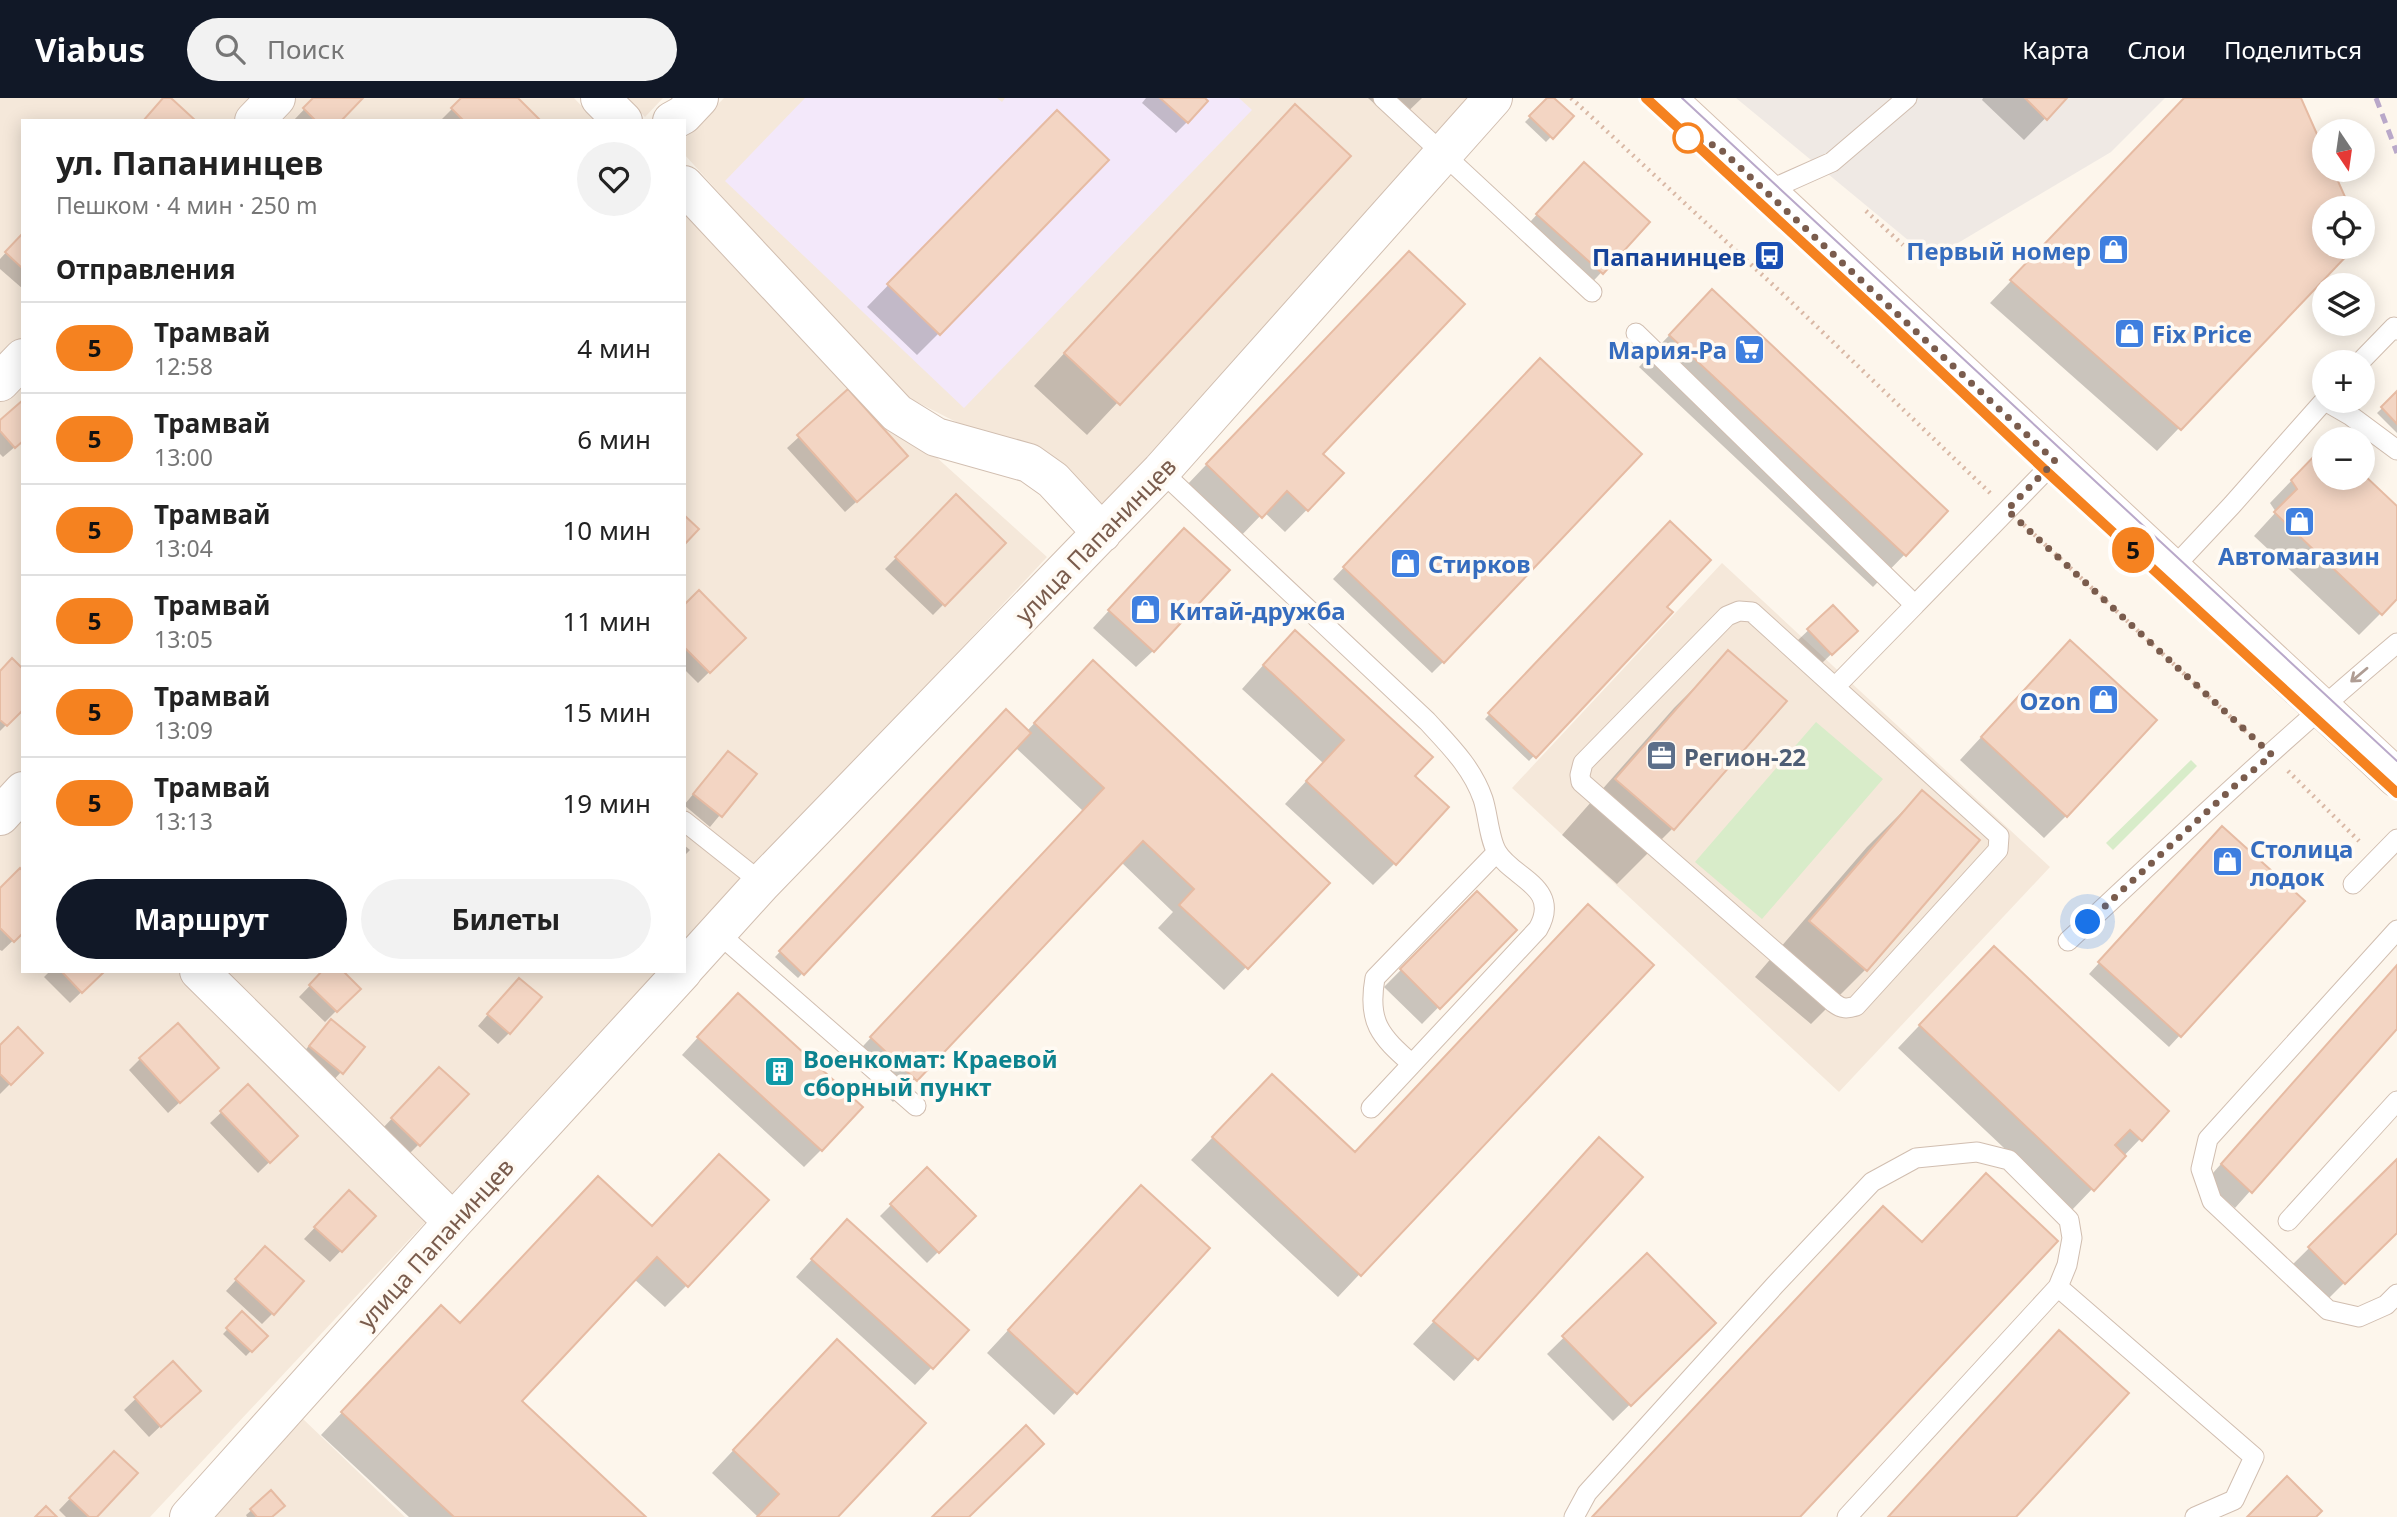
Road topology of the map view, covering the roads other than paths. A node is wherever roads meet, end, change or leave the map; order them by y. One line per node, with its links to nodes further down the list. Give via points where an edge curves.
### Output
1 (276, 98): 8 (street)
2 (600, 98): 9 (street)
3 (699, 98): 10 (street)
4 (1383, 98): 11 (lane)
5 (1493, 98): 11 (street, улица Папанинцев)
6 (1666, 98): 13 (street)
7 (1907, 98): 13 (lane, via 1832,162 1776,187)
8 (256, 119)
9 (621, 119)
10 (676, 119)
11 (1444, 154): 14 (lane); 24 (street, улица Папанинцев)
12 (686, 187): 25 (street, via 897,413 936,437 1029,464 1053,480)
13 (1769, 195): 23 (street)
14 (1592, 292)
15 (2397, 330): 17 (lane, via 2393,327)
16 (1636, 333): 27 (lane)
17 (2371, 350)
18 (21, 360): 19 (street)
19 (0, 382)
20 (2314, 413): 26 (lane)
21 (2346, 413): 22 (lane)
22 (2397, 450)
23 (2055, 461): 26 (street); 27 (lane)
24 (1161, 471): 25 (street, улица Папанинцев); 34 (lane, via 1465,762 1483,800)
25 (1102, 533): 35 (street, улица Папанинцев)
26 (2172, 569): 30 (street)
27 (1914, 605): 29 (lane)
28 (2397, 643): 30 (lane, one-way to 30)
29 (1835, 687): 29 (lane, via 1996,833 2000,842 1998,850 1856,1006 1844,1009 1585,787 1580,775 1583,763 1732,613 1752,612)
30 (2321, 707): 31 (street); 39 (lane)
31 (2397, 778)
32 (686, 823): 35 (lane)
33 (2397, 839): 36 (lane)
34 (1497, 852): 43 (lane, via 1375,978 1374,1020 1384,1039); 43 (lane, via 1542,897 1543,921)
35 (762, 883): 38 (street, улица Папанинцев)
36 (2353, 884)
37 (2397, 930): 50 (lane, via 2208,1139 2201,1169 2212,1201 2328,1310 2359,1317 2386,1306)
38 (718, 933): 40 (street, улица Папанинцев); 45 (lane)
39 (2068, 941)
40 (686, 967)
41 (201, 973): 48 (street)
42 (680, 973): 48 (street, улица Папанинцев)
43 (1412, 1064): 46 (lane)
44 (2397, 1101): 47 (lane)
45 (916, 1106)
46 (1371, 1108)
47 (2288, 1221)
48 (453, 1222): 51 (street, улица Папанинцев)
49 (2058, 1286): 52 (lane, via 2072,1238 2068,1220 2009,1160 1977,1152 1916,1158 1872,1182 1829,1227 1587,1493); 53 (lane); 54 (lane, via 2254,1457 2234,1500)
50 (2397, 1294)
51 (189, 1517)
52 (1574, 1517)
53 (1846, 1517)
54 (2195, 1517)

